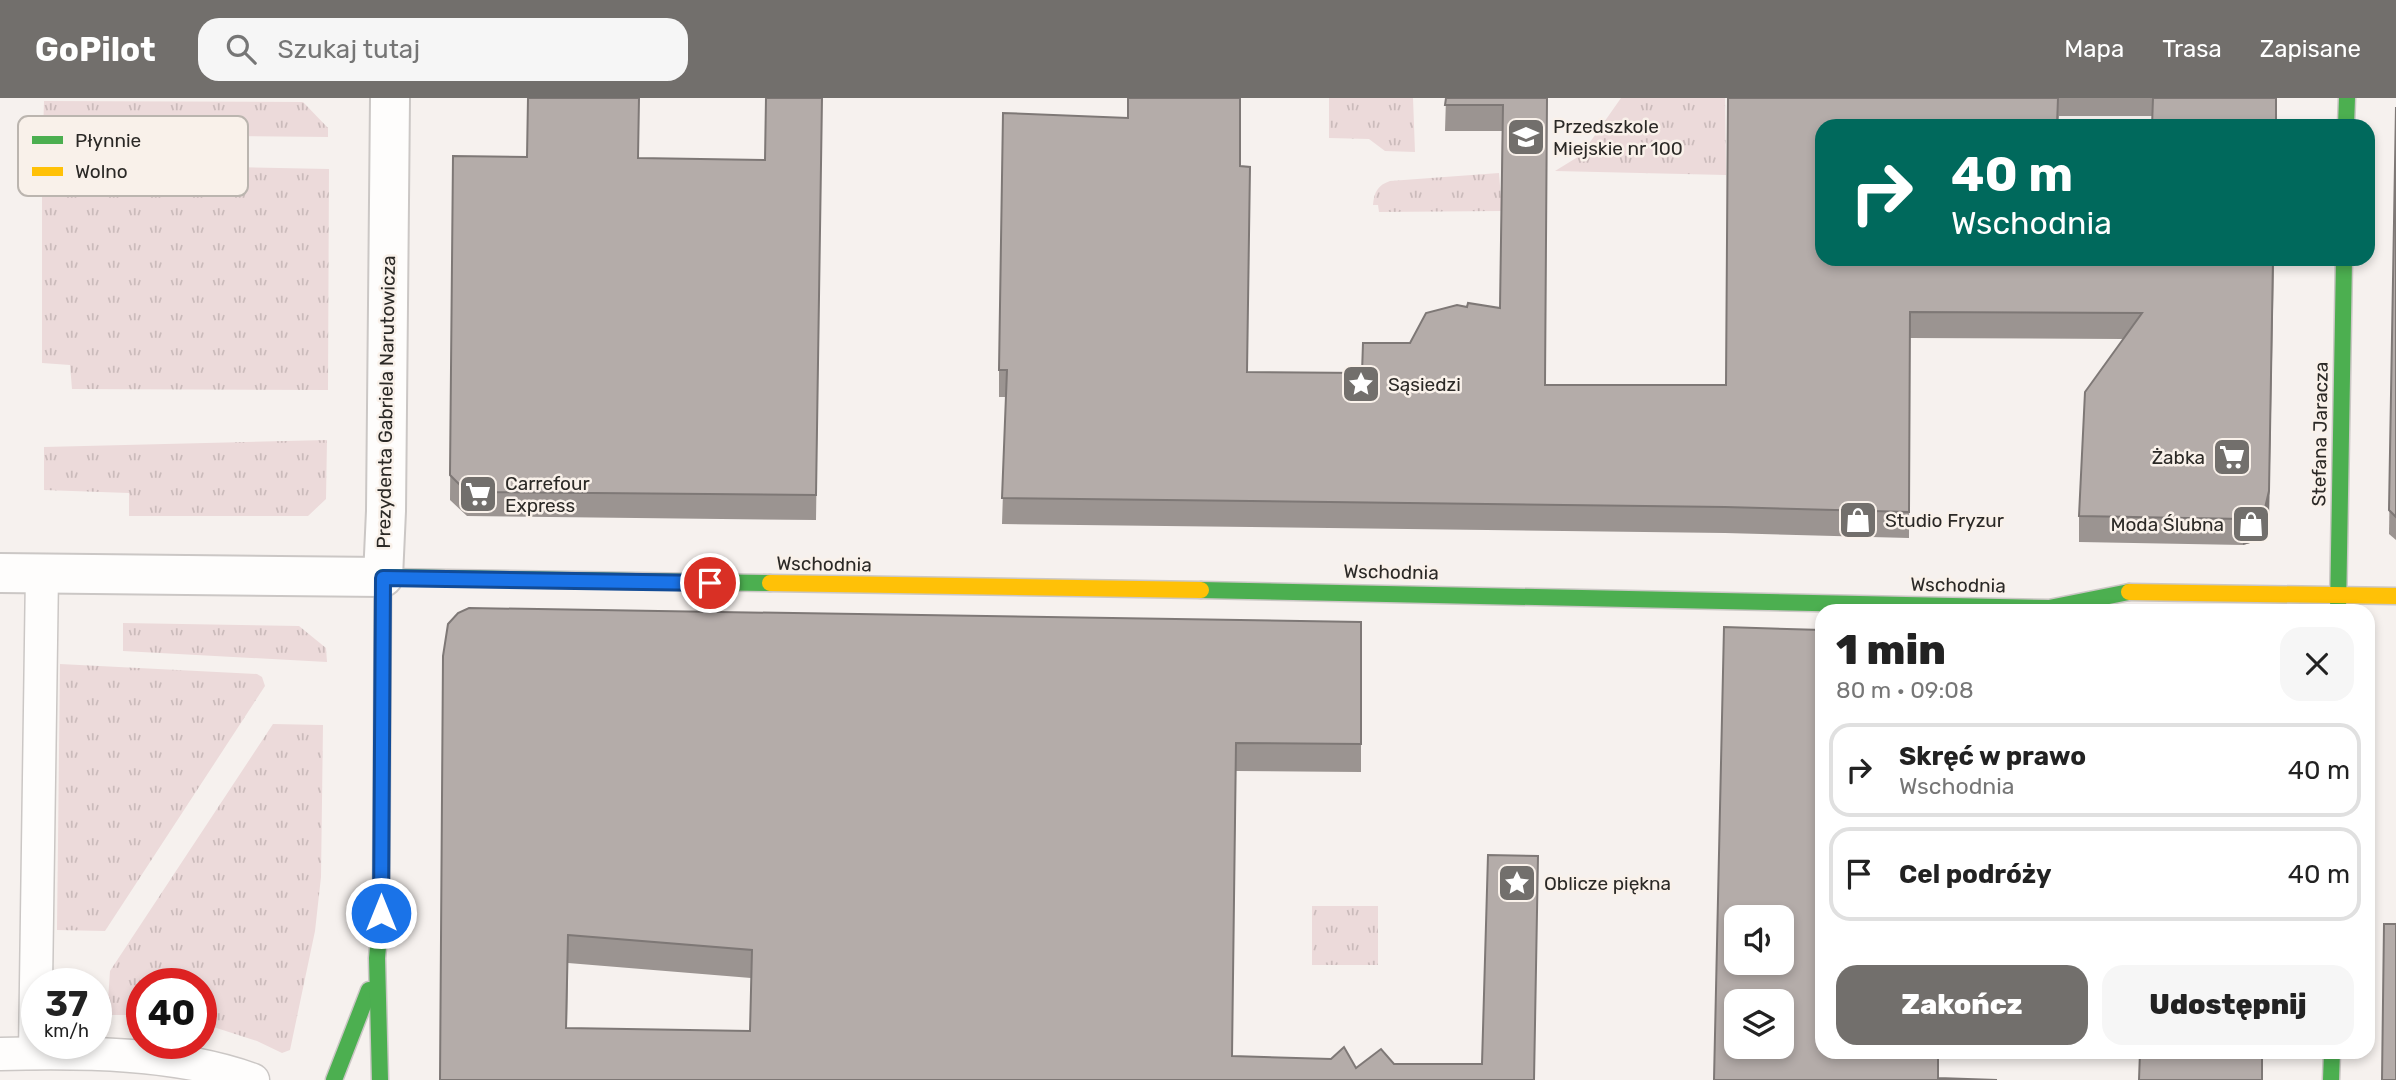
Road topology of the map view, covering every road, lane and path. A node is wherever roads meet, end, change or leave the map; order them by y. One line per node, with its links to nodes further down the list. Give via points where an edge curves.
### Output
1 (390, 98): 7 (street, Prezydenta Gabriela Narutowicza)
2 (2347, 98): 3 (street)
3 (2347, 119)
4 (2344, 266): 9 (street, Stefana Jaracza)
5 (0, 573): 6 (street)
6 (43, 573): 7 (street); 13 (lane)
7 (383, 578): 10 (street, Wschodnia); 12 (street, Prezydenta Gabriela Narutowicza)
8 (2396, 596): 9 (street, Wschodnia)
9 (2338, 603): 11 (street, Wschodnia, via 2129,592)
10 (1878, 604)
11 (2069, 604)
12 (377, 958): 19 (street, Prezydenta Gabriela Narutowicza); 20 (street, Prezydenta Gabriela Narutowicza)
13 (36, 968)
14 (21, 1053): 15 (lane)
15 (0, 1054)
16 (112, 1056): 18 (lane, via 203,1066)
17 (2332, 1059): 21 (street)
18 (253, 1080)
19 (334, 1080)
20 (380, 1080)
21 (2331, 1080)

